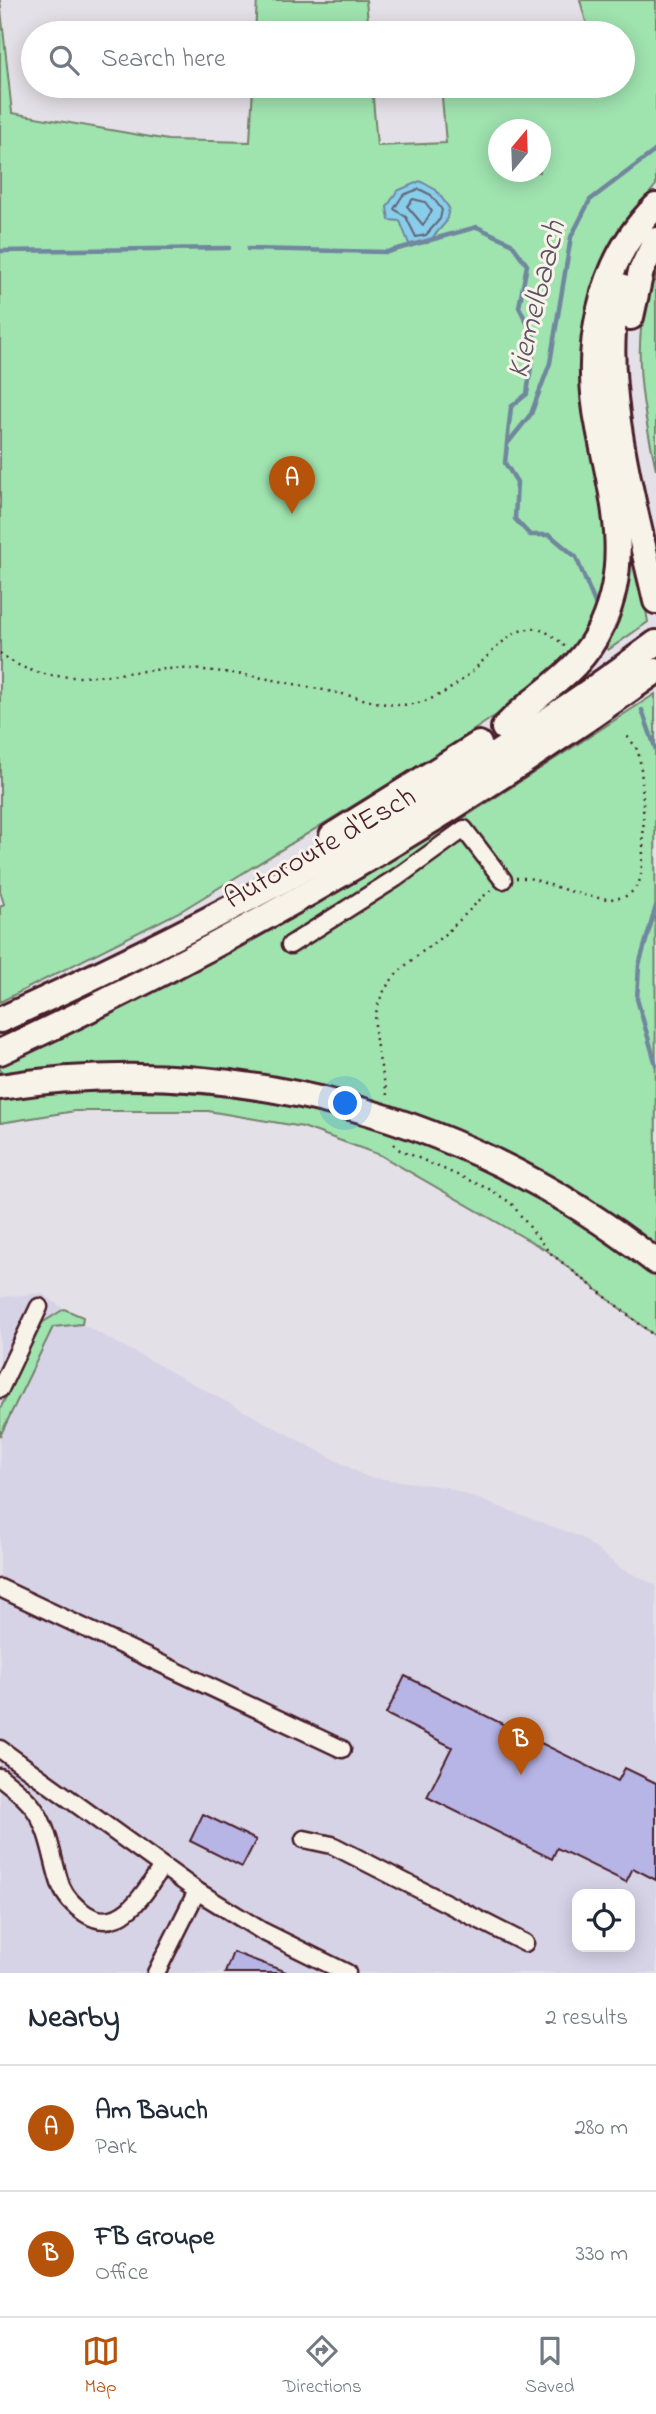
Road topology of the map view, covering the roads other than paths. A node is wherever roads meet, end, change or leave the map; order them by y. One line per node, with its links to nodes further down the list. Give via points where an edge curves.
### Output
1 (656, 206): 2 (highway)
2 (648, 233): 3 (highway, via 628,334 633,415); 4 (highway, via 619,292 613,363 618,419); 7 (highway, via 627,241 612,270 593,346 598,425 619,533 613,596 589,649 569,674)
3 (656, 518)
4 (654, 592)
5 (653, 636): 7 (highway); 10 (highway, Autoroute d'Esch, via 531,731 395,818)
6 (656, 671): 8 (highway, Autoroute d'Esch)
7 (505, 728): 10 (highway)
8 (458, 820): 9 (street); 11 (street, via 396,878); 13 (highway, Autoroute d'Esch)
9 (502, 880)
10 (169, 940): 12 (highway, Autoroute d'Esch)
11 (290, 945)
12 (0, 1020)
13 (0, 1052)
14 (0, 1087): 15 (highway, via 70,1078 226,1081 297,1093 376,1114 453,1140 538,1182)
15 (656, 1262)
16 (39, 1307): 17 (street)
17 (0, 1389)
18 (0, 1588): 20 (street)
19 (0, 1749): 23 (street)
20 (342, 1749)
21 (0, 1777): 23 (street, via 34,1809 49,1839 62,1888 75,1907 94,1919 116,1918 136,1905)
22 (304, 1839): 25 (street, via 332,1845)
23 (162, 1867): 24 (street)
24 (197, 1891): 26 (street); 27 (street, via 262,1931)
25 (525, 1943)
26 (156, 1973)
27 (347, 1973)

